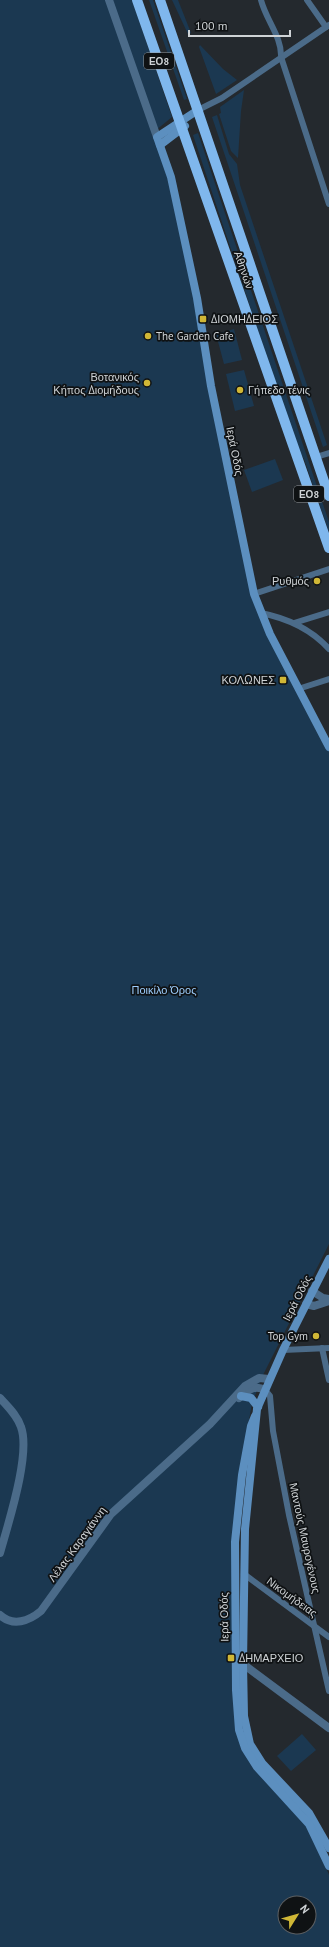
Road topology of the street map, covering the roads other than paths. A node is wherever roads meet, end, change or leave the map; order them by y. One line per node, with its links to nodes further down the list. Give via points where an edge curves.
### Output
1 (109, 0): 10 (street, Ιερά Οδός)
2 (137, 0): 9 (highway, Αθηνών / ΕΟ8)
3 (160, 0): 8 (highway, Αθηνών / ΕΟ8)
4 (261, 0): 7 (street, via 281,46)
5 (308, 0): 6 (street)
6 (327, 26): 7 (street)
7 (281, 57): 8 (street, via 222,98); 11 (street)
8 (198, 110): 9 (main road); 13 (highway, Αθηνών / ΕΟ8)
9 (181, 126): 10 (main road); 15 (highway, Αθηνών / ΕΟ8)
10 (159, 141): 17 (main road, Ιερά Οδός, via 171,176 197,298 211,386)
11 (329, 204)
12 (329, 453): 13 (street)
13 (316, 457): 14 (highway, Αθηνών / ΕΟ8)
14 (329, 496)
15 (329, 548)
16 (329, 569): 17 (street)
17 (254, 594): 19 (main road, Ιερά Οδός)
18 (329, 612): 20 (street)
19 (261, 613): 20 (street); 23 (main road, Ιερά Οδός)
20 (294, 623): 21 (street, via 315,635)
21 (329, 648)
22 (329, 679): 23 (street)
23 (298, 689): 24 (main road, Ιερά Οδός)
24 (329, 747)
25 (329, 1259): 26 (main road, Ιερά Οδός)
26 (312, 1291): 27 (street); 28 (main road, Ιερά Οδός)
27 (329, 1300): 28 (street, via 314,1306)
28 (306, 1304): 31 (main road, Ιερά Οδός)
29 (322, 1348): 30 (street); 31 (street); 33 (street)
30 (329, 1348)
31 (283, 1350): 32 (main road, Ιερά Οδός)
32 (269, 1379): 34 (main road, Ιερά Οδός); 38 (street, Λέλας Καραγιάννη, via 262,1377 249,1382 233,1397)
33 (329, 1380)
34 (265, 1390): 35 (street, Λέλας Καραγιάννη, via 254,1388); 37 (main road, Ιερά Οδός); 42 (street, Μαντούς Μαυρογένους, via 270,1396 273,1431)
35 (241, 1396): 37 (main road, via 251,1398); 38 (street, Λέλας Καραγιάννη)
36 (0, 1398): 39 (street, via 18,1420 22,1429 23,1449 19,1478)
37 (257, 1410): 40 (main road, Ιερά Οδός, via 248,1491); 48 (main road, Ιερά Οδός, via 251,1426 242,1475 235,1542 236,1690 239,1730 257,1766 309,1824)
38 (222, 1413): 41 (street, Λέλας Καραγιάννη, via 111,1514 41,1611 28,1620 16,1622)
39 (0, 1553)
40 (244, 1574): 42 (street, Νικομήδειας); 44 (main road, Ιερά Οδός)
41 (0, 1615)
42 (314, 1626): 43 (street, Νικομήδειας); 45 (street, Μαντούς Μαυρογένους)
43 (329, 1637)
44 (243, 1664): 46 (street); 47 (main road, Ιερά Οδός, via 244,1716 250,1744 262,1763 309,1813)
45 (329, 1691)
46 (329, 1728)
47 (329, 1848)
48 (329, 1866)

